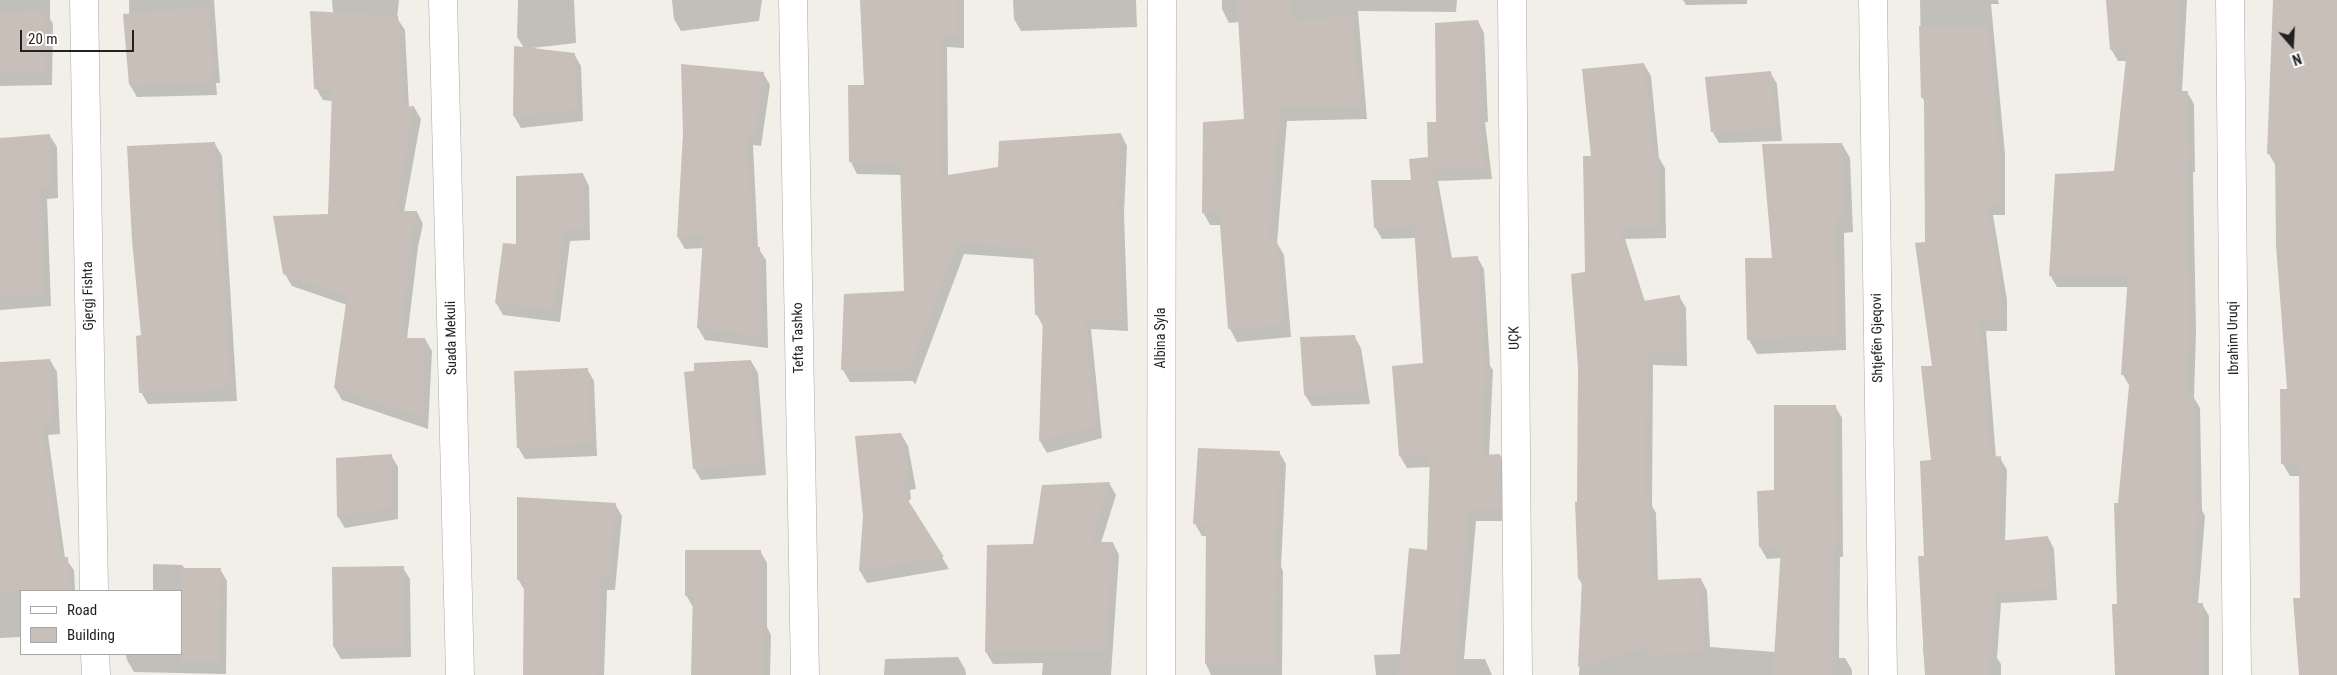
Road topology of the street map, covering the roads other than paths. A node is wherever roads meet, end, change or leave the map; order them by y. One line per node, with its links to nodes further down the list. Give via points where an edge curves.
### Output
1 (84, 0): 8 (street, Gjergj Fishta)
2 (443, 0): 11 (street, Suada Mekuli)
3 (793, 0): 12 (street, Tefta Tashko)
4 (1162, 0): 13 (street, Albina Syla)
5 (1512, 0): 14 (street, UÇK)
6 (1873, 0): 15 (street, Shtjefën Gjeqovi)
7 (2230, 0): 16 (street, Ibrahim Uruqi)
8 (94, 590)
9 (95, 655): 10 (street)
10 (96, 675)
11 (460, 675)
12 (805, 675)
13 (1161, 675)
14 (1518, 675)
15 (1883, 675)
16 (2238, 675)

